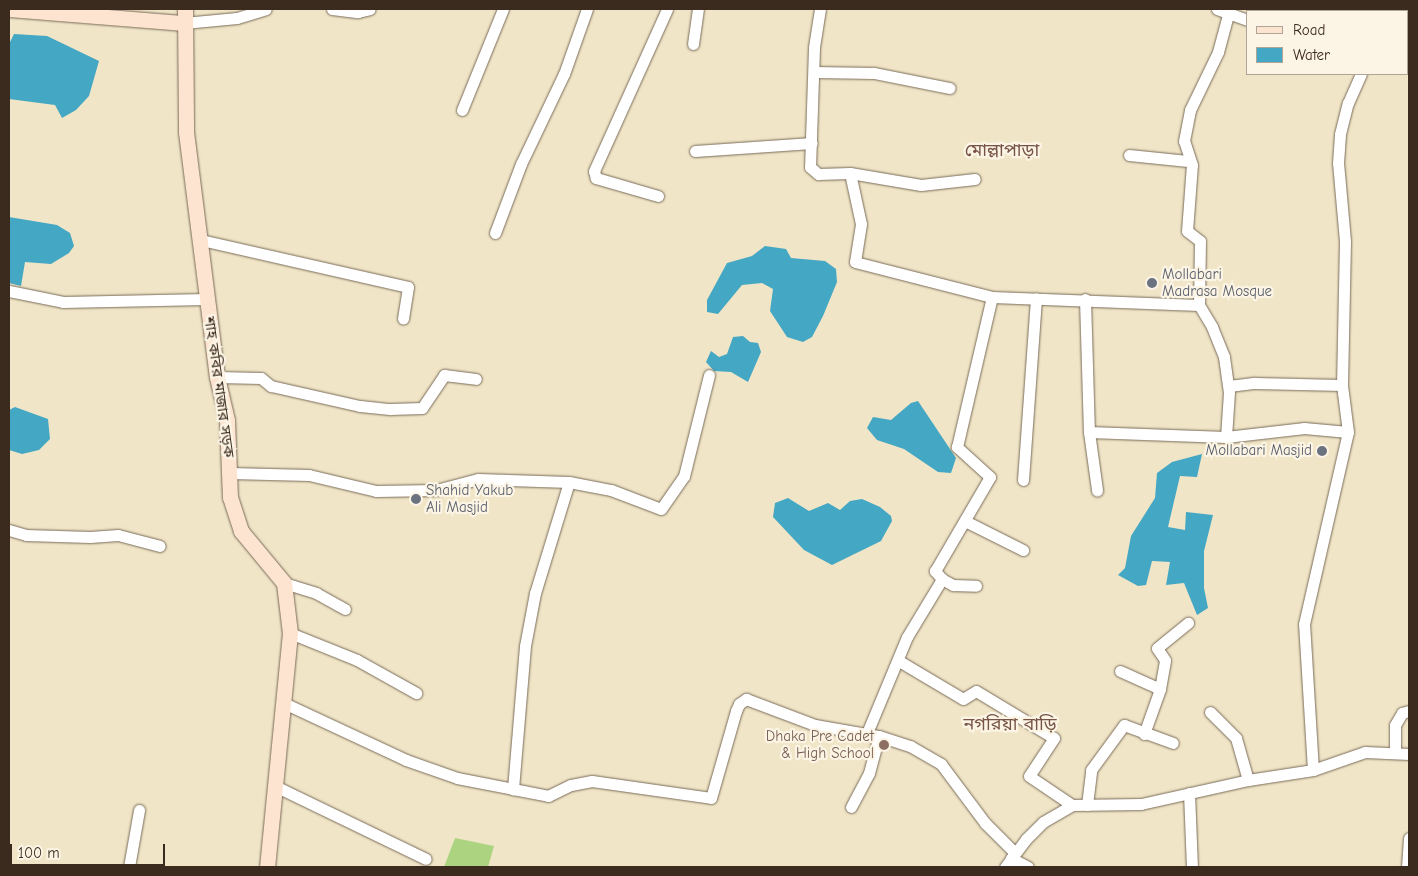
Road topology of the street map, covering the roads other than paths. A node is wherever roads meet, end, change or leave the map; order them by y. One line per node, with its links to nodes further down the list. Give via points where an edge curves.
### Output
1 (9, 9): 12 (main road)
2 (266, 9): 12 (street, via 237,18)
3 (332, 9): 4 (street, via 358,12)
4 (370, 9)
5 (503, 9): 18 (street)
6 (587, 9): 26 (street, via 564,74 521,164)
7 (667, 9): 25 (street, via 594,170 596,178)
8 (698, 9): 14 (street)
9 (820, 9): 15 (street, via 814,48)
10 (1217, 9): 11 (street)
11 (1228, 14): 13 (street); 22 (street, via 1218,52 1187,121 1184,141)
12 (185, 16): 27 (main road, শাহ কবির মাজার সড়ক, via 186,132)
13 (1246, 20)
14 (693, 44)
15 (815, 72): 17 (street, via 874,73); 19 (street)
16 (1361, 75): 38 (street, via 1348,103 1340,134 1338,163 1346,278)
17 (950, 88)
18 (462, 110)
19 (812, 143): 20 (street); 23 (street, via 810,168 813,172)
20 (696, 151)
21 (1129, 155): 22 (street)
22 (1188, 160): 33 (street, via 1192,165 1186,231 1200,241)
23 (850, 173): 24 (street, via 921,185); 29 (street, via 861,224 855,262)
24 (974, 179)
25 (658, 196)
26 (494, 233)
27 (201, 240): 31 (main road, শাহ কবির মাজার সড়ক); 34 (street, via 408,287)
28 (9, 291): 31 (street, via 63,302)
29 (992, 297): 30 (street); 47 (street, via 957,447 990,476)
30 (1036, 298): 32 (street); 44 (street)
31 (206, 299): 36 (main road, শাহ কবির মাজার সড়ক)
32 (1084, 299): 33 (street); 40 (street)
33 (1199, 305): 39 (street, via 1212,326 1224,357)
34 (403, 319)
35 (709, 375): 45 (street, via 684,476 661,509 611,490)
36 (217, 377): 37 (street, via 261,378 271,386 360,406 390,409 422,408 444,375); 43 (main road, শাহ কবির মাজার সড়ক, via 227,420)
37 (476, 379)
38 (1342, 385): 39 (street, via 1255,383); 41 (street)
39 (1229, 386): 42 (street)
40 (1088, 432): 42 (street); 46 (street)
41 (1348, 432): 42 (street, via 1333,428 1304,428); 70 (street, via 1304,624)
42 (1226, 437)
43 (230, 473): 45 (street, via 309,475 376,491 436,490 478,479); 52 (main road, শাহ কবির মাজার সড়ক, via 230,497 241,531)
44 (1023, 480)
45 (569, 482): 73 (street, via 535,593 525,646)
46 (1097, 490)
47 (964, 521): 50 (street); 51 (street, via 936,571)
48 (9, 530): 49 (street, via 53,536 118,535)
49 (160, 546)
50 (1023, 550)
51 (942, 580): 53 (street, via 953,585); 57 (street, via 907,637)
52 (284, 583): 54 (street, via 316,593); 56 (main road)
53 (976, 586)
54 (346, 609)
55 (1188, 623): 59 (street, via 1157,648 1165,660)
56 (290, 633): 60 (street, via 357,660); 61 (main road)
57 (899, 661): 64 (street, via 882,691); 75 (street, via 963,699 976,691 1054,738 1029,776)
58 (1120, 670): 59 (street)
59 (1160, 689): 65 (street)
60 (416, 693)
61 (286, 704): 72 (main road); 73 (street, via 406,760 457,778)
62 (1409, 711): 68 (street, via 1402,713 1395,725)
63 (1210, 712): 71 (street, via 1236,738)
64 (867, 733): 66 (street); 73 (street, via 815,725 746,699 736,711 711,798 592,780 548,796)
65 (1144, 734): 67 (street); 76 (street, via 1124,725 1092,770)
66 (880, 736): 77 (street, via 869,773); 81 (street, via 910,746 941,764)
67 (1173, 743)
68 (1395, 753): 69 (street); 70 (street, via 1365,752)
69 (1409, 754)
70 (1313, 770): 71 (street)
71 (1248, 780): 74 (street)
72 (277, 787): 80 (street); 83 (main road)
73 (513, 790)
74 (1189, 793): 76 (street, via 1141,804); 85 (street)
75 (1072, 805): 76 (street); 81 (street, via 1044,822)
76 (1087, 805)
77 (851, 807)
78 (139, 810): 82 (street)
79 (1409, 838): 86 (street)
80 (426, 859)
81 (1010, 859): 84 (street)
82 (129, 867)
83 (267, 867)
84 (1028, 867)
85 (1192, 867)
86 (1407, 867)

